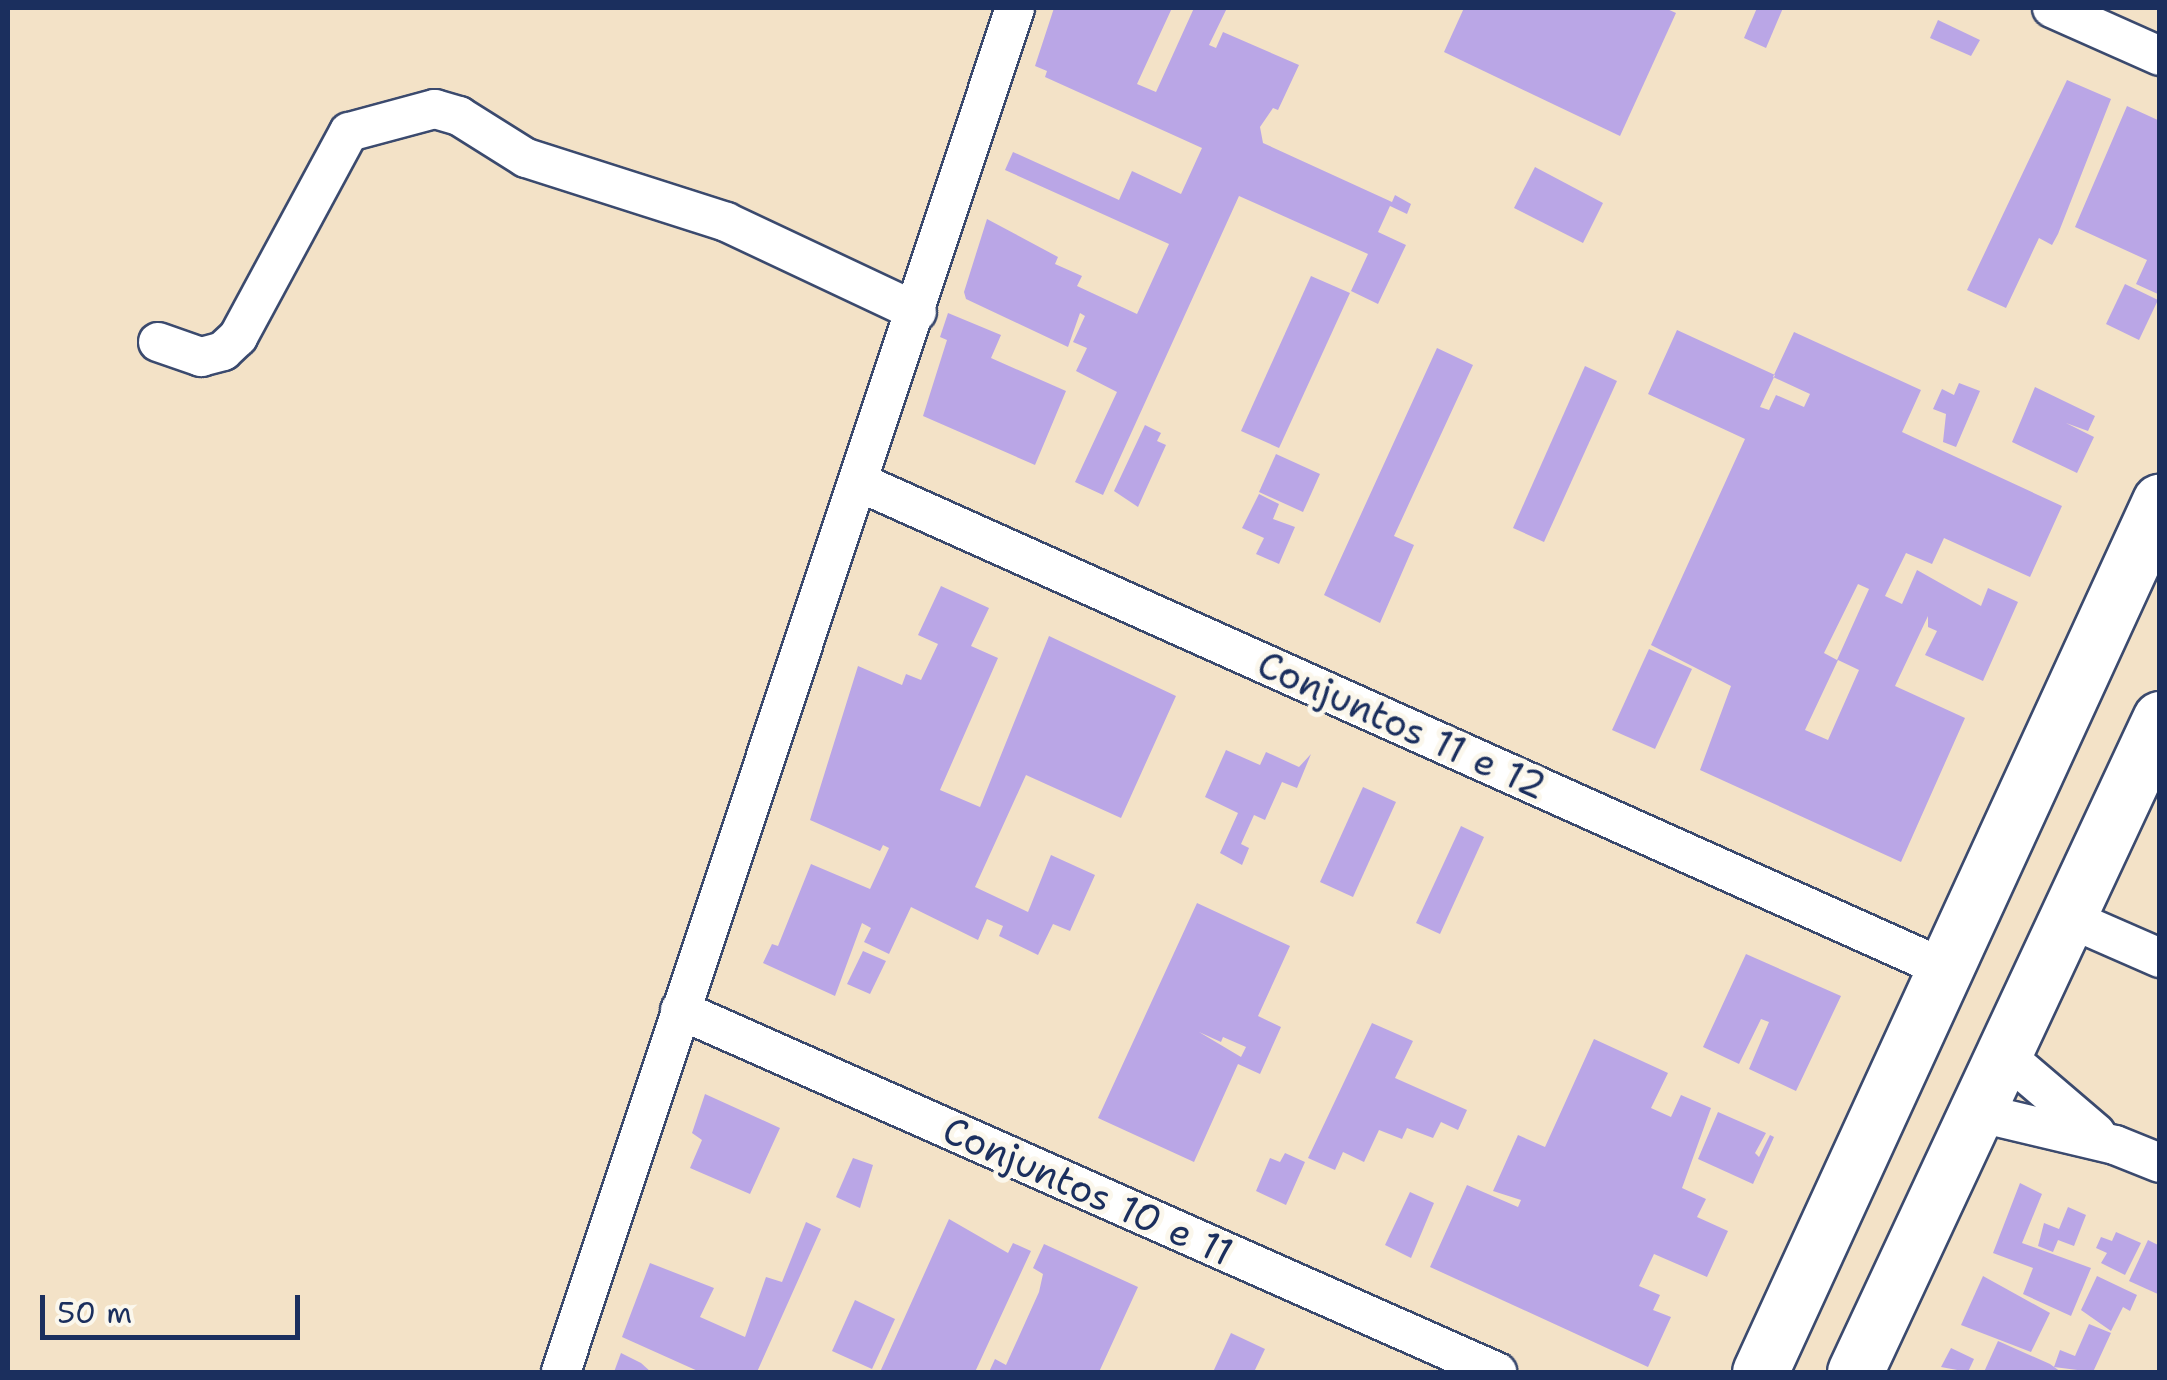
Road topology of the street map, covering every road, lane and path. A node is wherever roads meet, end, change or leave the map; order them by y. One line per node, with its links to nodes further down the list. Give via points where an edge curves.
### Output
1 (1015, 8): 5 (street)
2 (2052, 8): 3 (street)
3 (2097, 17): 4 (street)
4 (2160, 56)
5 (917, 312): 6 (street, via 726,222 526,158 459,116 435,110 349,132 238,337 223,351 202,357); 7 (street)
6 (158, 342)
7 (861, 483): 12 (street, Conjuntos 11 e 12); 13 (street)
8 (2160, 501): 12 (street)
9 (2160, 720): 10 (street)
10 (2066, 917): 11 (street); 14 (street)
11 (2160, 958)
12 (1943, 968): 20 (street)
13 (680, 1010): 18 (street); 19 (street, Conjuntos 10 e 11)
14 (2001, 1052): 15 (street); 16 (street, via 2056,1104)
15 (1972, 1111): 16 (street); 21 (street)
16 (2114, 1145): 17 (street)
17 (2160, 1164)
18 (561, 1372)
19 (1497, 1372)
20 (1760, 1372)
21 (1855, 1372)

